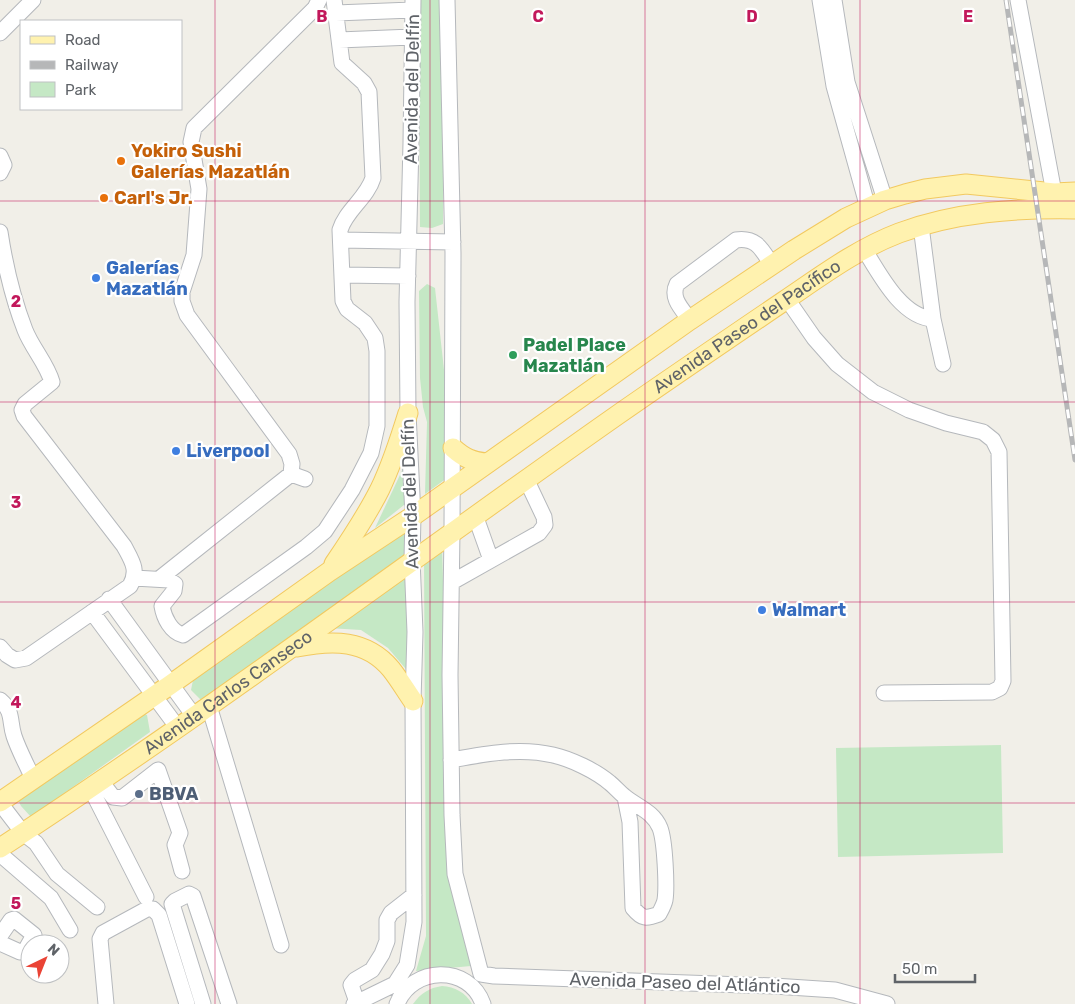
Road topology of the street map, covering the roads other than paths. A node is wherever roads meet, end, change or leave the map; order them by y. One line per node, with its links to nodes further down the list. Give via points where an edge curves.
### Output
1 (34, 0): 9 (street)
2 (320, 0): 45 (street, via 194,128 192,142 199,188 197,216 194,255 182,292 187,314 289,454 298,477)
3 (448, 0): 24 (street, Avenida del Delfín)
4 (820, 0): 17 (street, via 834,86)
5 (834, 0): 17 (street, via 847,82)
6 (1018, 0): 16 (street)
7 (413, 5): 8 (street); 10 (street, Avenida del Delfín)
8 (335, 7): 11 (street)
9 (0, 33)
10 (412, 37): 11 (street); 23 (street, Avenida del Delfín)
11 (339, 40): 22 (street, via 342,63 369,92 372,178 342,222)
12 (0, 156): 13 (street, via 4,165)
13 (0, 173)
14 (966, 184): 16 (main road, Avenida Paseo del Pacífico); 17 (main road, Avenida Paseo del Pacífico, via 925,189); 19 (main road, via 973,198)
15 (1075, 192): 16 (main road, Avenida Paseo del Pacífico)
16 (1054, 193)
17 (877, 204): 26 (main road, Avenida Paseo del Pacífico, via 846,218)
18 (1075, 209): 19 (main road, Avenida Paseo del Pacífico)
19 (969, 214): 20 (main road, Avenida Paseo del Pacífico)
20 (921, 226): 25 (main road, Avenida Paseo del Pacífico); 30 (street)
21 (0, 232): 44 (street, via 18,311 52,382 24,404 24,416 124,546 133,562)
22 (340, 240): 23 (street); 27 (street)
23 (409, 241): 24 (street); 28 (street, Avenida del Delfín)
24 (453, 242): 34 (street, Avenida del Delfín)
25 (864, 249): 29 (main road, Avenida Paseo del Pacífico); 30 (street, via 901,302 916,315)
26 (772, 265): 31 (main road, Avenida Paseo del Pacífico); 31 (street, via 755,242 747,238 736,240 677,284 675,299)
27 (342, 276): 28 (street); 45 (street, via 343,300 347,309 365,322 375,338 377,351 376,436 372,453 352,490 325,531 183,635 164,618 162,606 174,591 175,584)
28 (408, 276): 33 (street, Avenida del Delfín)
29 (787, 299): 36 (main road, Avenida Paseo del Pacífico); 52 (street, via 837,364 873,392 909,410 983,432 993,440 999,452 1003,682 992,692)
30 (932, 319): 32 (street)
31 (690, 320): 35 (main road, Avenida Paseo del Pacífico)
32 (943, 364)
33 (408, 413): 39 (street, Avenida del Delfín); 43 (main road, via 381,488)
34 (453, 448): 35 (main road, via 474,462); 37 (street, Avenida del Delfín)
35 (488, 463): 37 (main road, Avenida Paseo del Pacífico)
36 (526, 479): 38 (main road, Avenida Paseo del Pacífico); 42 (street, via 544,516 545,525 539,533)
37 (452, 488): 39 (main road); 40 (street, Avenida del Delfín)
38 (475, 515): 40 (main road, Avenida Paseo del Pacífico); 42 (street)
39 (413, 516): 41 (street, Avenida del Delfín); 43 (main road)
40 (452, 531): 41 (main road, Avenida Carlos Canseco); 46 (street, Avenida del Delfín)
41 (412, 560): 50 (main road, Avenida Carlos Canseco); 55 (street, Avenida del Delfín, via 416,632)
42 (491, 560): 46 (street)
43 (330, 571): 51 (main road)
44 (134, 578): 45 (street); 47 (street, via 130,586)
45 (159, 579)
46 (452, 582): 59 (street, Avenida del Delfín)
47 (109, 599): 48 (street); 51 (street)
48 (92, 612): 49 (street, via 26,658 15,660); 53 (street)
49 (0, 647)
50 (291, 648): 55 (main road, via 322,642 362,648 390,668); 56 (main road, Avenida Carlos Canseco)
51 (170, 685): 53 (main road); 56 (street)
52 (884, 693)
53 (153, 696): 57 (street); 61 (main road)
54 (0, 700): 61 (street, via 12,719 13,734)
55 (413, 701): 69 (street, Avenida del Delfín)
56 (201, 711): 57 (main road, Avenida Carlos Canseco); 75 (street)
57 (178, 728): 58 (main road, Avenida Carlos Canseco)
58 (151, 746): 60 (street); 62 (main road, Avenida Carlos Canseco)
59 (451, 760): 63 (street, via 499,752 553,754 609,781); 76 (street, Avenida del Delfín, via 455,874)
60 (158, 770): 62 (street, via 122,798 114,797); 68 (street, via 180,833 175,845)
61 (33, 780): 64 (main road)
62 (95, 784): 65 (main road, Avenida Carlos Canseco); 70 (street)
63 (625, 797): 63 (street, via 630,822 633,908 638,915 648,918 659,914 665,901 660,828 651,814)
64 (0, 802): 65 (street)
65 (23, 833): 66 (main road, Avenida Carlos Canseco); 71 (street, via 36,842 58,874)
66 (0, 848)
67 (0, 854): 72 (street, via 51,898)
68 (182, 871)
69 (414, 895): 77 (street, Avenida del Delfín, via 414,922); 78 (street, via 387,920 387,941 372,970 351,984)
70 (146, 897)
71 (97, 907)
72 (70, 930)
73 (0, 936): 74 (street, via 14,919 34,935 25,951)
74 (0, 943)
75 (281, 945)
76 (476, 980): 77 (street, Avenida Paseo del Atlántico, via 437,974); 84 (street, Avenida del Delfín); 85 (street, Avenida Paseo del Atlántico, via 494,976 774,986 834,990)
77 (400, 987): 78 (street); 83 (street, Avenida del Delfín)
78 (356, 1003)
79 (106, 1004): 80 (street, via 100,939 103,933 153,909 159,915)
80 (187, 1004)
81 (203, 1004): 82 (street, via 172,904 189,894 193,896)
82 (229, 1004)
83 (396, 1004)
84 (483, 1004)
85 (887, 1004)

